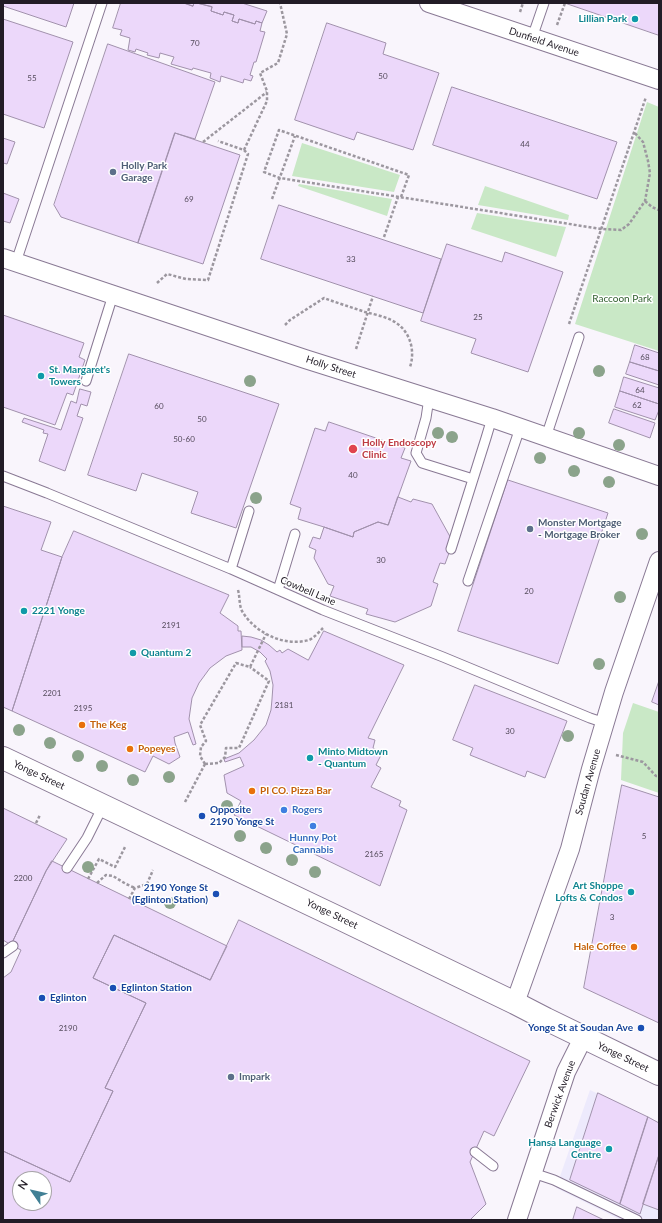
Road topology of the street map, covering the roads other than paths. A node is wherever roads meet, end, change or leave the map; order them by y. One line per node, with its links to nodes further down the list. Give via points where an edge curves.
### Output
1 (102, 3): 6 (lane)
2 (428, 3): 4 (street, Dunfield Avenue)
3 (544, 3): 4 (lane)
4 (532, 38): 5 (street, Dunfield Avenue)
5 (659, 80)
6 (10, 260): 7 (street, Holly Street)
7 (113, 295): 9 (lane); 10 (street, Holly Street)
8 (579, 337): 13 (lane)
9 (86, 381)
10 (429, 398): 11 (street, Holly Street); 16 (lane, via 416,452 422,463)
11 (492, 418): 12 (street, Holly Street); 16 (lane)
12 (520, 428): 13 (street, Holly Street); 22 (lane)
13 (546, 437): 15 (street, Holly Street)
14 (3, 476): 21 (lane, Cowbell Lane)
15 (659, 476)
16 (473, 480): 19 (lane)
17 (249, 511): 21 (lane)
18 (295, 534): 23 (lane)
19 (451, 549)
20 (659, 561): 24 (street, Soudan Avenue)
21 (231, 569): 23 (lane, Cowbell Lane)
22 (468, 581)
23 (278, 590): 24 (lane, Cowbell Lane)
24 (605, 723): 30 (street, Soudan Avenue, via 570,849)
25 (3, 758): 26 (main road, Yonge Street)
26 (103, 806): 27 (lane, via 87,838); 30 (main road, Yonge Street)
27 (67, 868)
28 (13, 946): 29 (lane)
29 (3, 953)
30 (515, 1003): 31 (main road, Yonge Street)
31 (583, 1038): 32 (main road, Yonge Street); 35 (street, Berwick Avenue, via 566,1072)
32 (659, 1074)
33 (475, 1152): 34 (lane)
34 (493, 1166)
35 (532, 1173): 36 (street, Berwick Avenue); 37 (lane, via 554,1180)
36 (517, 1220)
37 (637, 1220)

